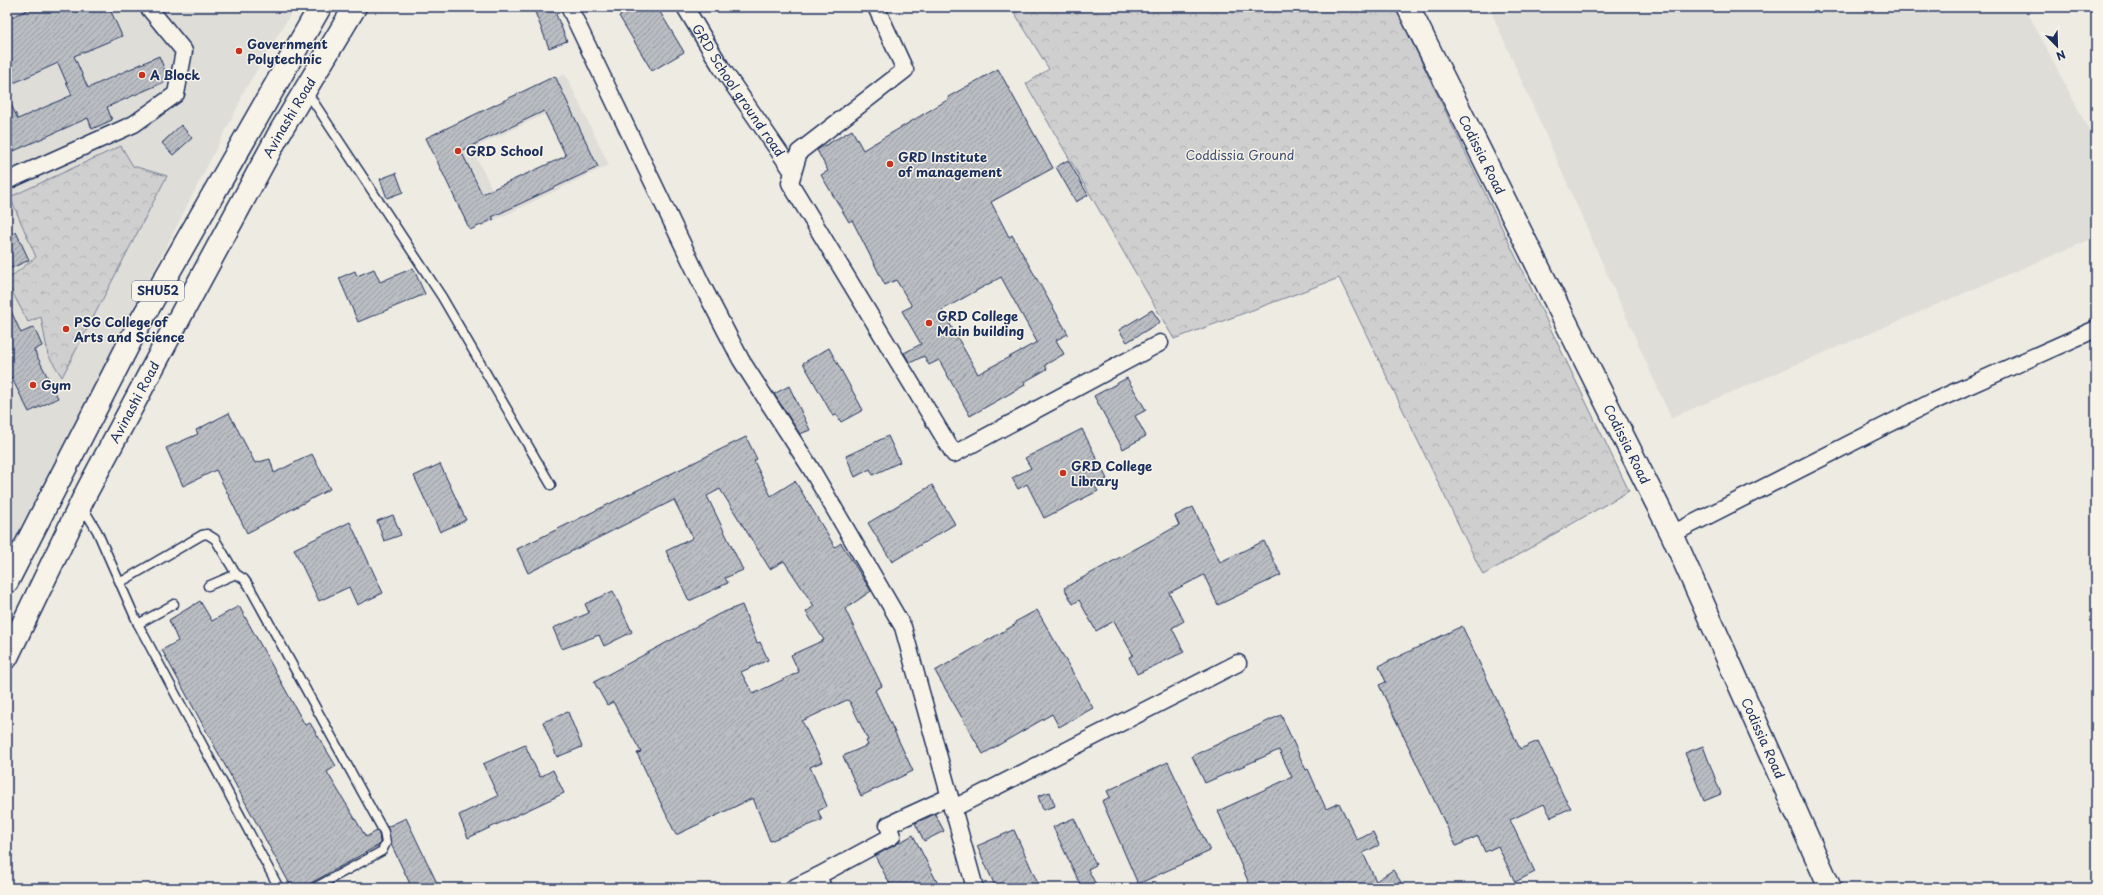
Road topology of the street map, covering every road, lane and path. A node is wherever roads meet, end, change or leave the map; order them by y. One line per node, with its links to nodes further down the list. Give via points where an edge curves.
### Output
1 (148, 7): 10 (street, via 184,51 176,94 134,124)
2 (320, 7): 17 (main road, SHU52, via 138,326)
3 (355, 7): 8 (main road, Avinashi Road / SHU52)
4 (569, 7): 24 (street, via 702,285 741,360 810,467 903,627)
5 (685, 7): 9 (street, GRD School ground road, via 721,67)
6 (876, 7): 9 (street, via 905,70 799,152)
7 (1408, 7): 15 (main road, Codissia Road)
8 (306, 90): 13 (lane, via 442,297); 14 (main road, Avinashi Road / SHU52, via 280,132 175,325)
9 (793, 172): 12 (street, via 790,183 954,454)
10 (7, 181)
11 (2096, 329): 15 (street, via 1932,402)
12 (1160, 343)
13 (551, 484)
14 (81, 504): 18 (lane, via 97,531); 22 (main road, Avinashi Road / SHU52)
15 (1672, 534): 30 (main road, Codissia Road)
16 (236, 574): 18 (lane, via 215,539 207,534); 19 (lane); 27 (lane, via 249,586 384,832 386,843 382,851)
17 (7, 582)
18 (120, 582): 21 (lane)
19 (208, 586)
20 (174, 604): 21 (lane)
21 (138, 624): 26 (lane)
22 (7, 657)
23 (1238, 663): 24 (street)
24 (951, 803): 25 (street, via 888,825 892,836); 29 (street)
25 (820, 882): 28 (street)
26 (279, 888)
27 (314, 888)
28 (793, 888)
29 (975, 888)
30 (1830, 888)

